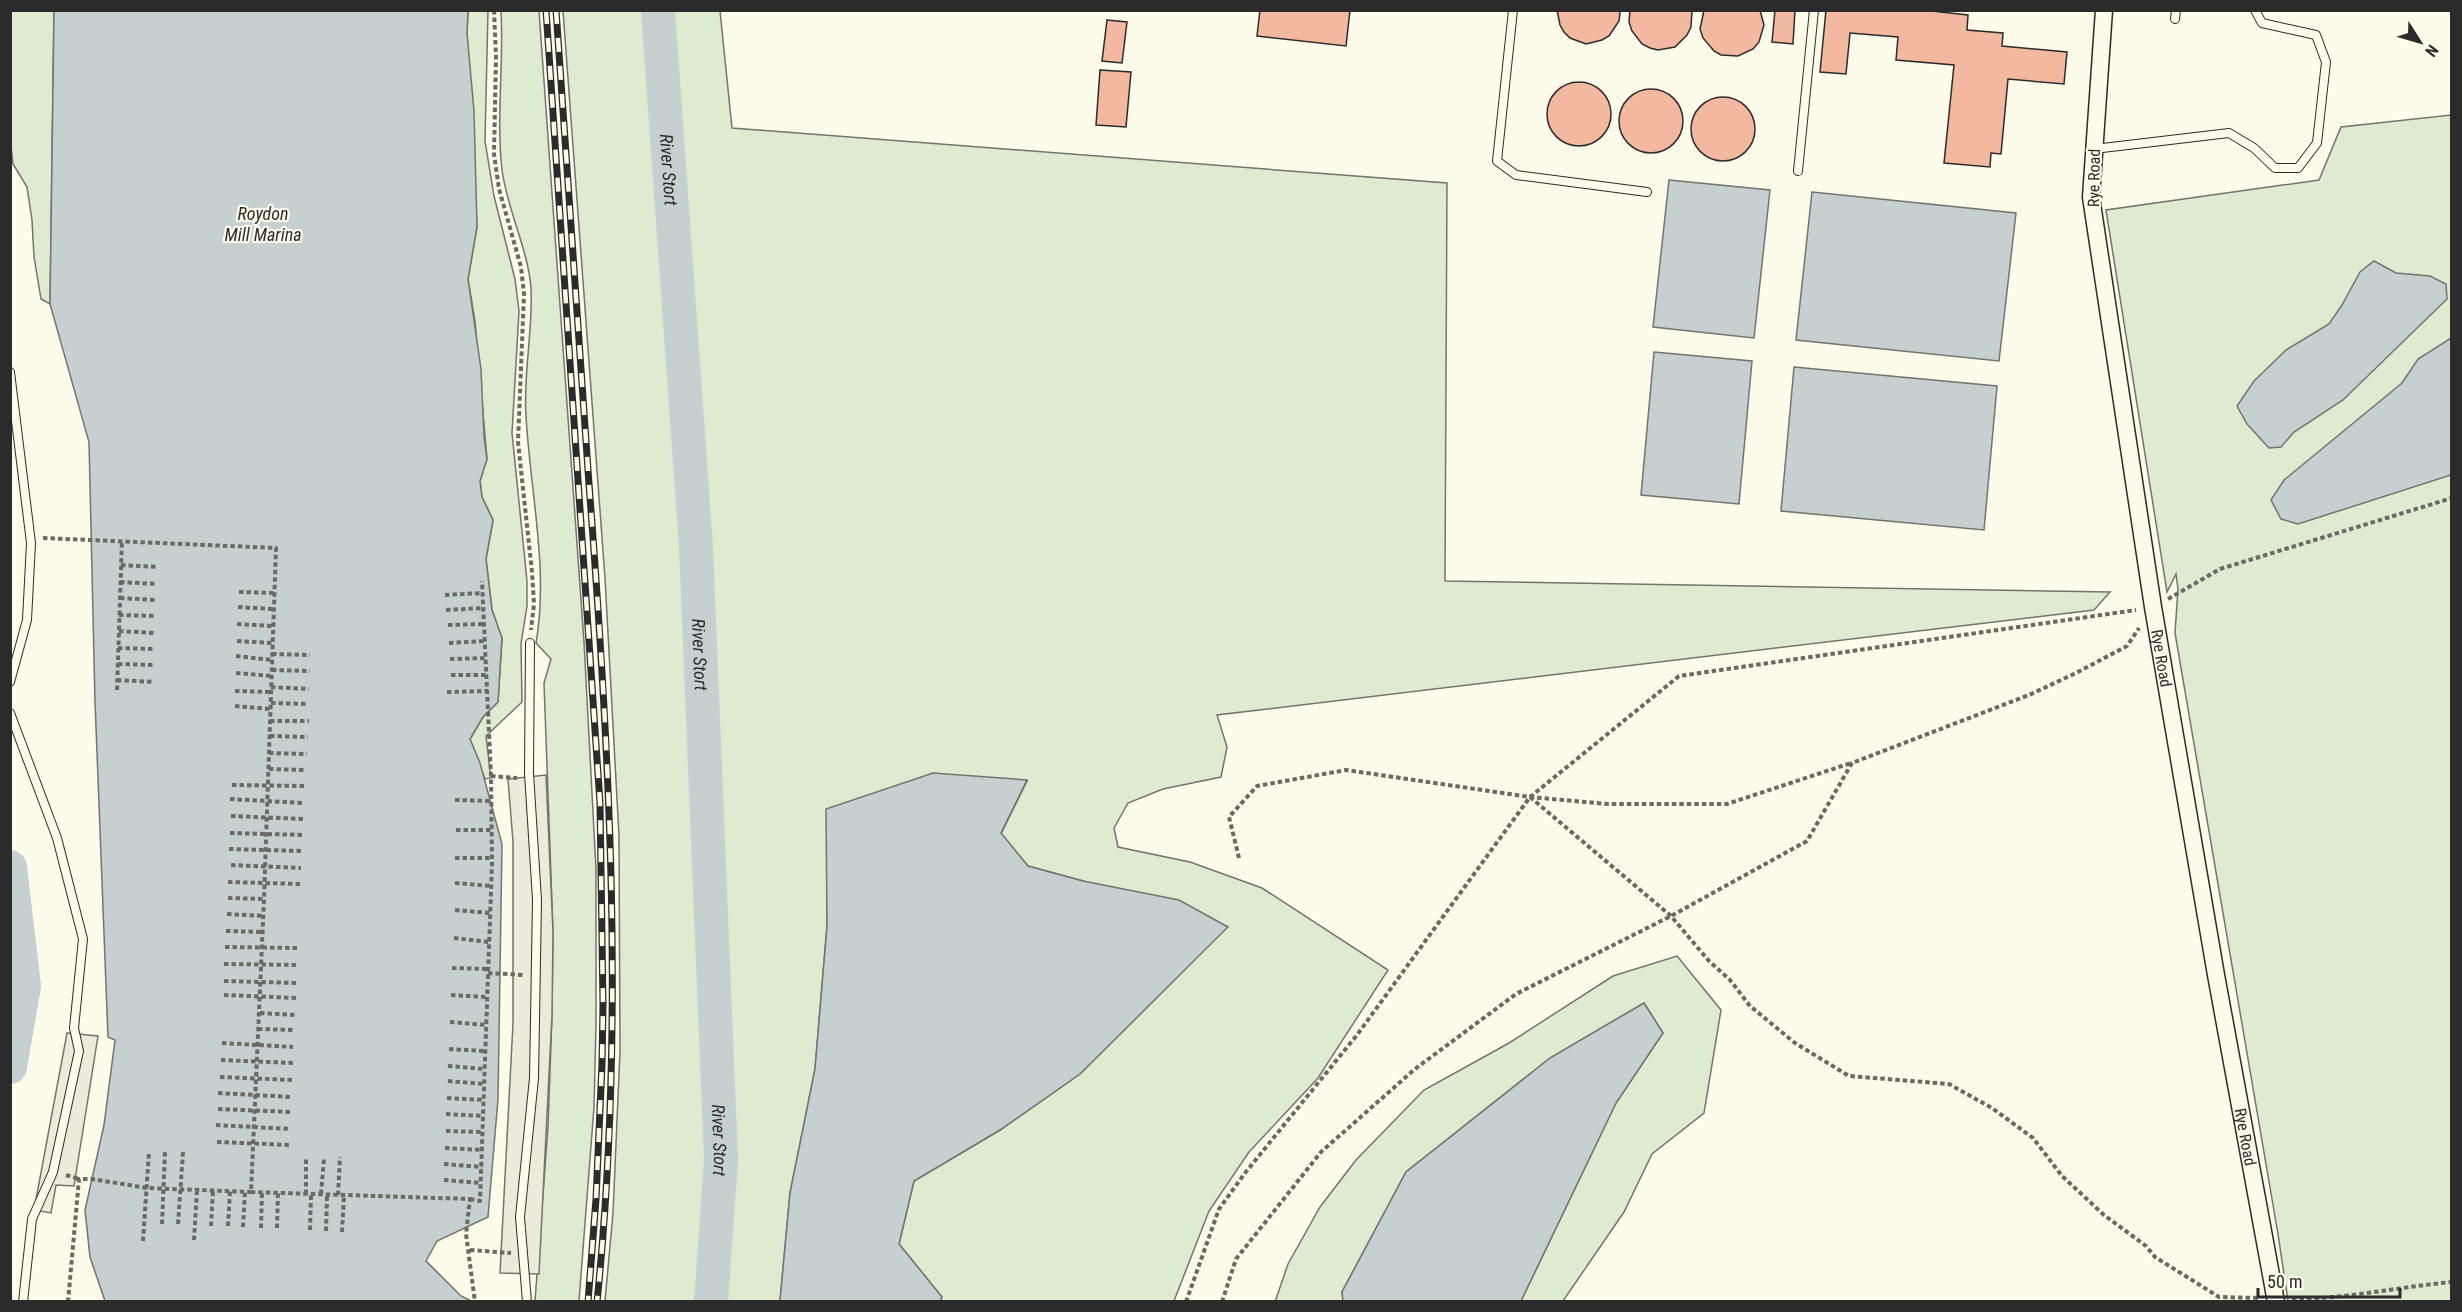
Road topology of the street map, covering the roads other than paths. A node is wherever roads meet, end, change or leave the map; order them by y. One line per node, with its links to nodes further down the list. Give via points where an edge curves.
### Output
1 (1513, 10): 7 (lane, via 1497,161 1516,175)
2 (1814, 10): 6 (lane)
3 (2104, 10): 5 (street, Rye Road)
4 (2255, 10): 5 (lane, via 2262,23 2316,35 2326,62 2317,143 2298,168 2275,168 2254,148 2229,133)
5 (2094, 149): 12 (street, Rye Road, via 2091,197 2153,607)
6 (1798, 171)
7 (1647, 192)
8 (10, 372): 10 (lane, via 30,538 27,620)
9 (530, 643): 14 (lane, via 530,779 537,900 534,1077 520,1216)
10 (10, 682)
11 (10, 713): 13 (lane, via 57,838 83,939 74,1028 79,1051 53,1172 32,1219)
12 (2276, 1300)
13 (23, 1302)
14 (527, 1302)

